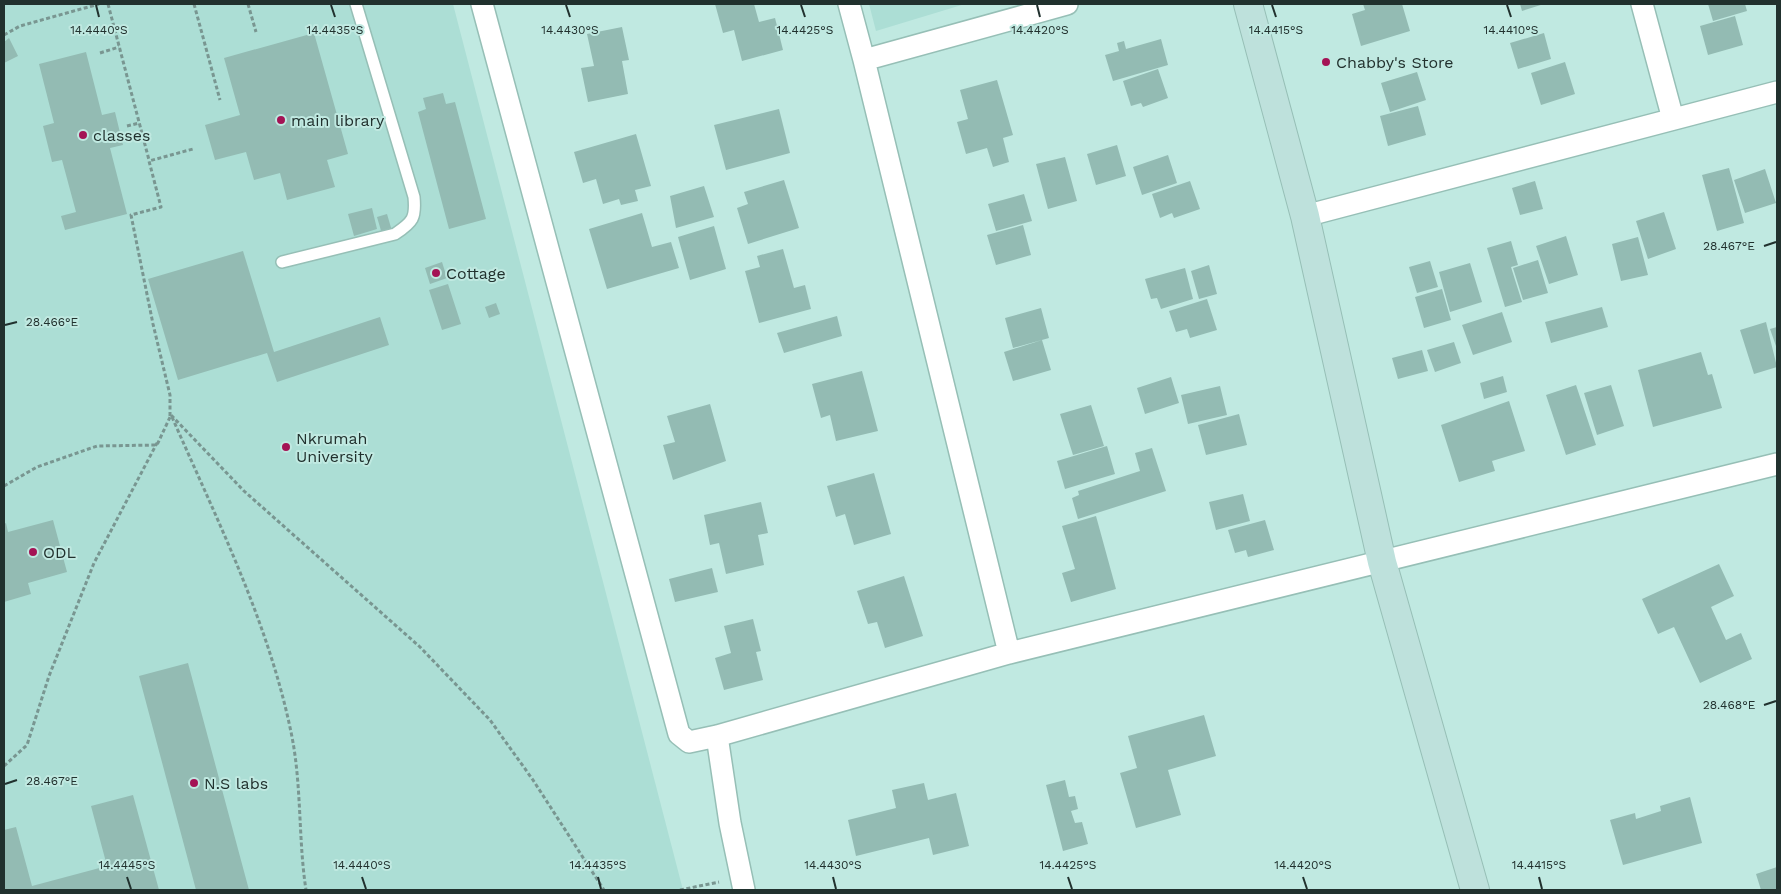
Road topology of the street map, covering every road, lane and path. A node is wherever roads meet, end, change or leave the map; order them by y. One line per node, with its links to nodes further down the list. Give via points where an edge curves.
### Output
1 (99, 4): 12 (path, via 20,26)
2 (108, 4): 13 (path)
3 (194, 4): 17 (path)
4 (248, 4): 11 (path)
5 (356, 4): 24 (lane, via 414,197 415,213 409,225 395,234)
6 (482, 4): 31 (street, via 679,734 689,742)
7 (849, 4): 15 (street)
8 (1067, 4): 15 (street)
9 (1248, 4): 23 (street)
10 (1642, 4): 18 (street)
11 (256, 32)
12 (4, 35)
13 (119, 48): 14 (path); 19 (path)
14 (100, 53)
15 (864, 60): 30 (street)
16 (1777, 92): 18 (street)
17 (220, 100)
18 (1673, 119): 23 (street)
19 (139, 123): 20 (path); 22 (path)
20 (127, 126)
21 (193, 149): 22 (path)
22 (149, 161): 25 (path, via 161,207 132,215 170,394)
23 (1305, 216): 29 (street)
24 (282, 262)
25 (171, 415): 26 (path); 34 (path, via 240,570 264,630 280,683 298,774 301,856); 35 (path, via 244,491 420,648 490,720)
26 (157, 444): 28 (path, via 97,446 37,467); 32 (path, via 94,563 49,676 27,745)
27 (1777, 464): 29 (street)
28 (4, 486)
29 (1382, 562): 30 (street); 37 (street)
30 (1009, 653): 31 (street)
31 (717, 736): 33 (street)
32 (4, 766)
33 (743, 884): 36 (path)
34 (306, 890)
35 (604, 890)
36 (680, 890)
37 (1475, 890)

